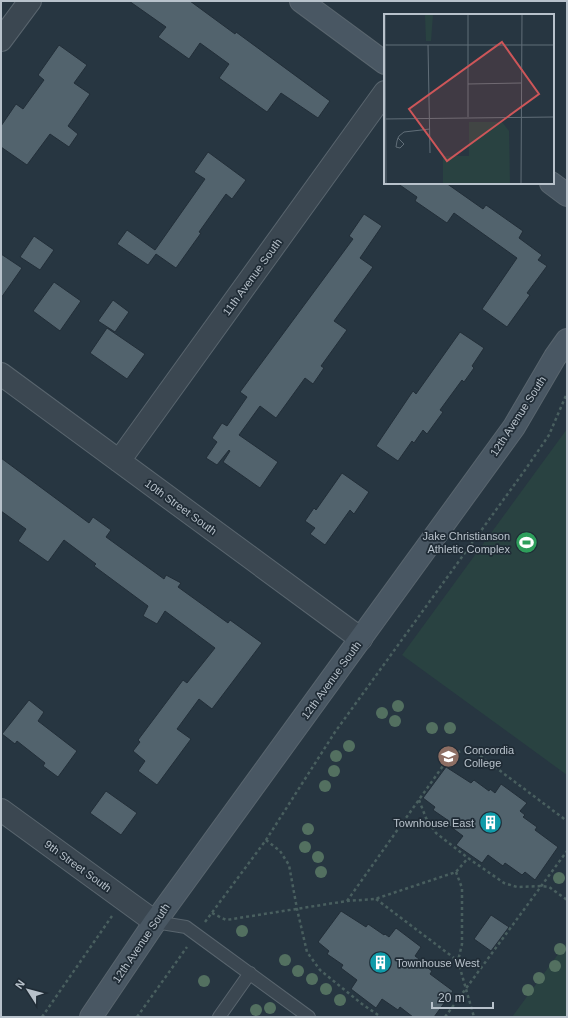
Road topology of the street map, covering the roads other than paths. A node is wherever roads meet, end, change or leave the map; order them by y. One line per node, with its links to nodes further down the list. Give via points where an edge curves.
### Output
1 (30, 1): 3 (street)
2 (302, 1): 4 (street)
3 (1, 40)
4 (384, 62)
5 (384, 93): 10 (street, 11th Avenue South)
6 (552, 184): 7 (street)
7 (567, 195)
8 (567, 340): 11 (street, 12th Avenue South, via 514,427)
9 (1, 374): 10 (street, 10th Street South)
10 (119, 461): 11 (street, 10th Street South)
11 (361, 639): 13 (street, 12th Avenue South)
12 (1, 810): 13 (street, 9th Street South)
13 (155, 922): 14 (lane, via 186,927); 15 (street, 12th Avenue South)
14 (250, 973): 16 (lane); 17 (lane)
15 (91, 1017)
16 (219, 1017)
17 (309, 1017)

